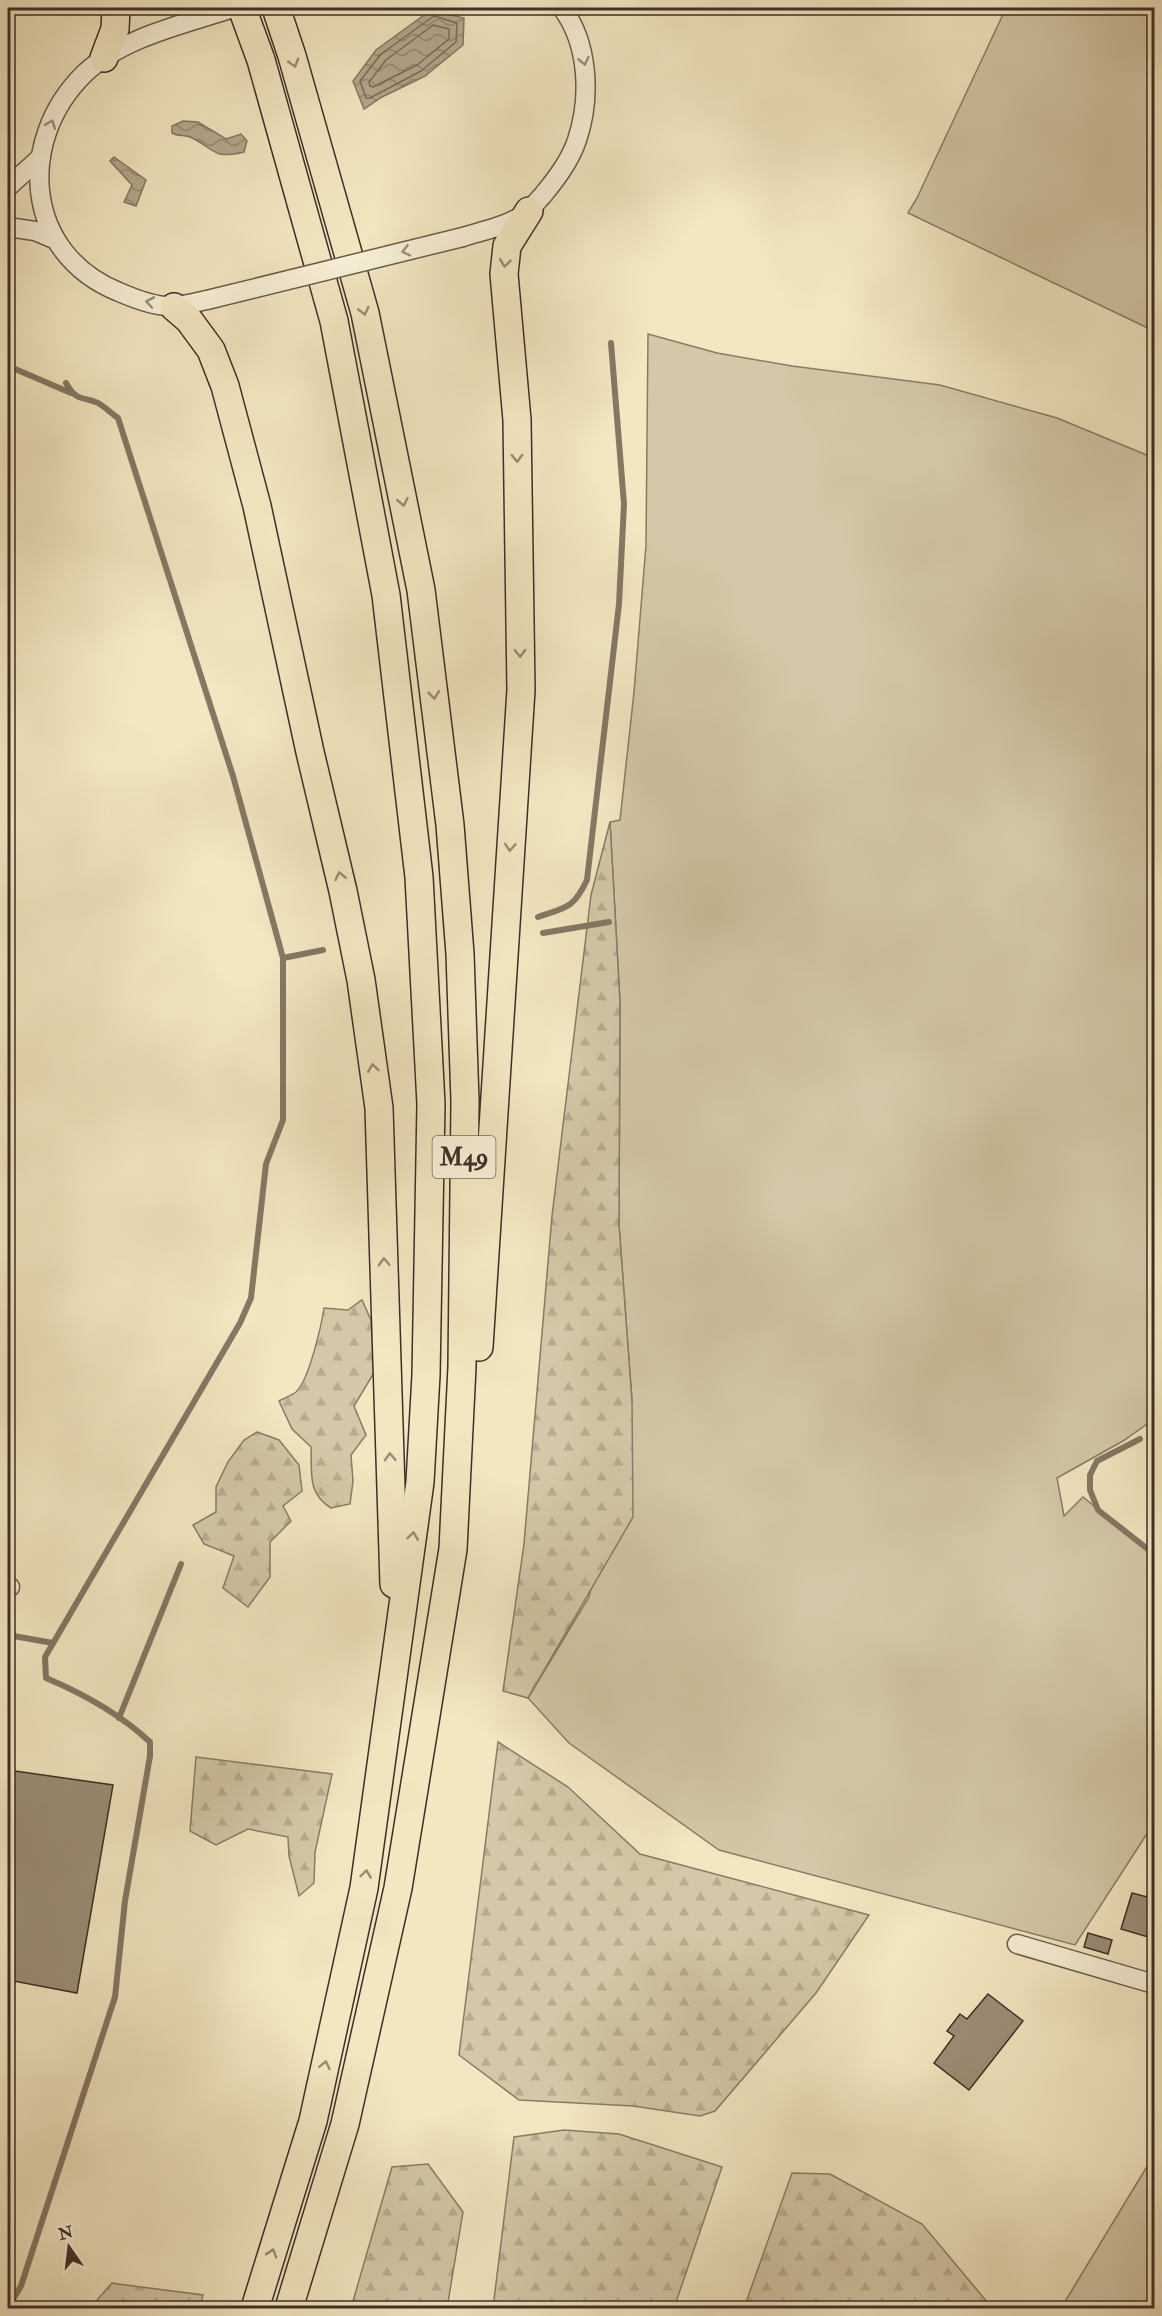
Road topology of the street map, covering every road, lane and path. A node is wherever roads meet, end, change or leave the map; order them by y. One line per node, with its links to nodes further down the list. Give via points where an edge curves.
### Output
1 (116, 8): 5 (highway, via 115,30)
2 (276, 8): 12 (highway, M49, one-way to 12, via 365,313 421,590 450,825 465,1101 462,1366)
3 (562, 8): 8 (street, one-way to 8, via 580,45 586,69 584,108 577,141 559,176)
4 (231, 9): 5 (street, via 137,40); 13 (highway, M49, one-way to 4, via 420,1482 426,1375 431,1104 419,877 386,595 334,321 261,60)
5 (104, 58): 6 (street, one-way to 5, via 52,120 68,94)
6 (41, 157): 7 (street); 10 (street, via 38,185 43,215)
7 (8, 188)
8 (529, 211): 11 (street, one-way to 11, bridge, via 513,222 463,237); 12 (highway, M49, one-way to 12, via 507,246 504,274 517,420 521,690 473,1445)
9 (8, 227): 10 (street)
10 (54, 239): 11 (street, one-way to 10, via 138,300 108,288 81,270)
11 (174, 307): 13 (highway, M49, one-way to 11, via 379,1108 361,980 256,507 225,386 211,350)
12 (453, 1549): 17 (highway, M49, via 398,1888 345,2124)
13 (396, 1663): 16 (highway, M49, one-way to 13, via 313,2121 364,1888)
14 (1017, 1944): 15 (street)
15 (1155, 1984)
16 (255, 2308)
17 (289, 2308)

